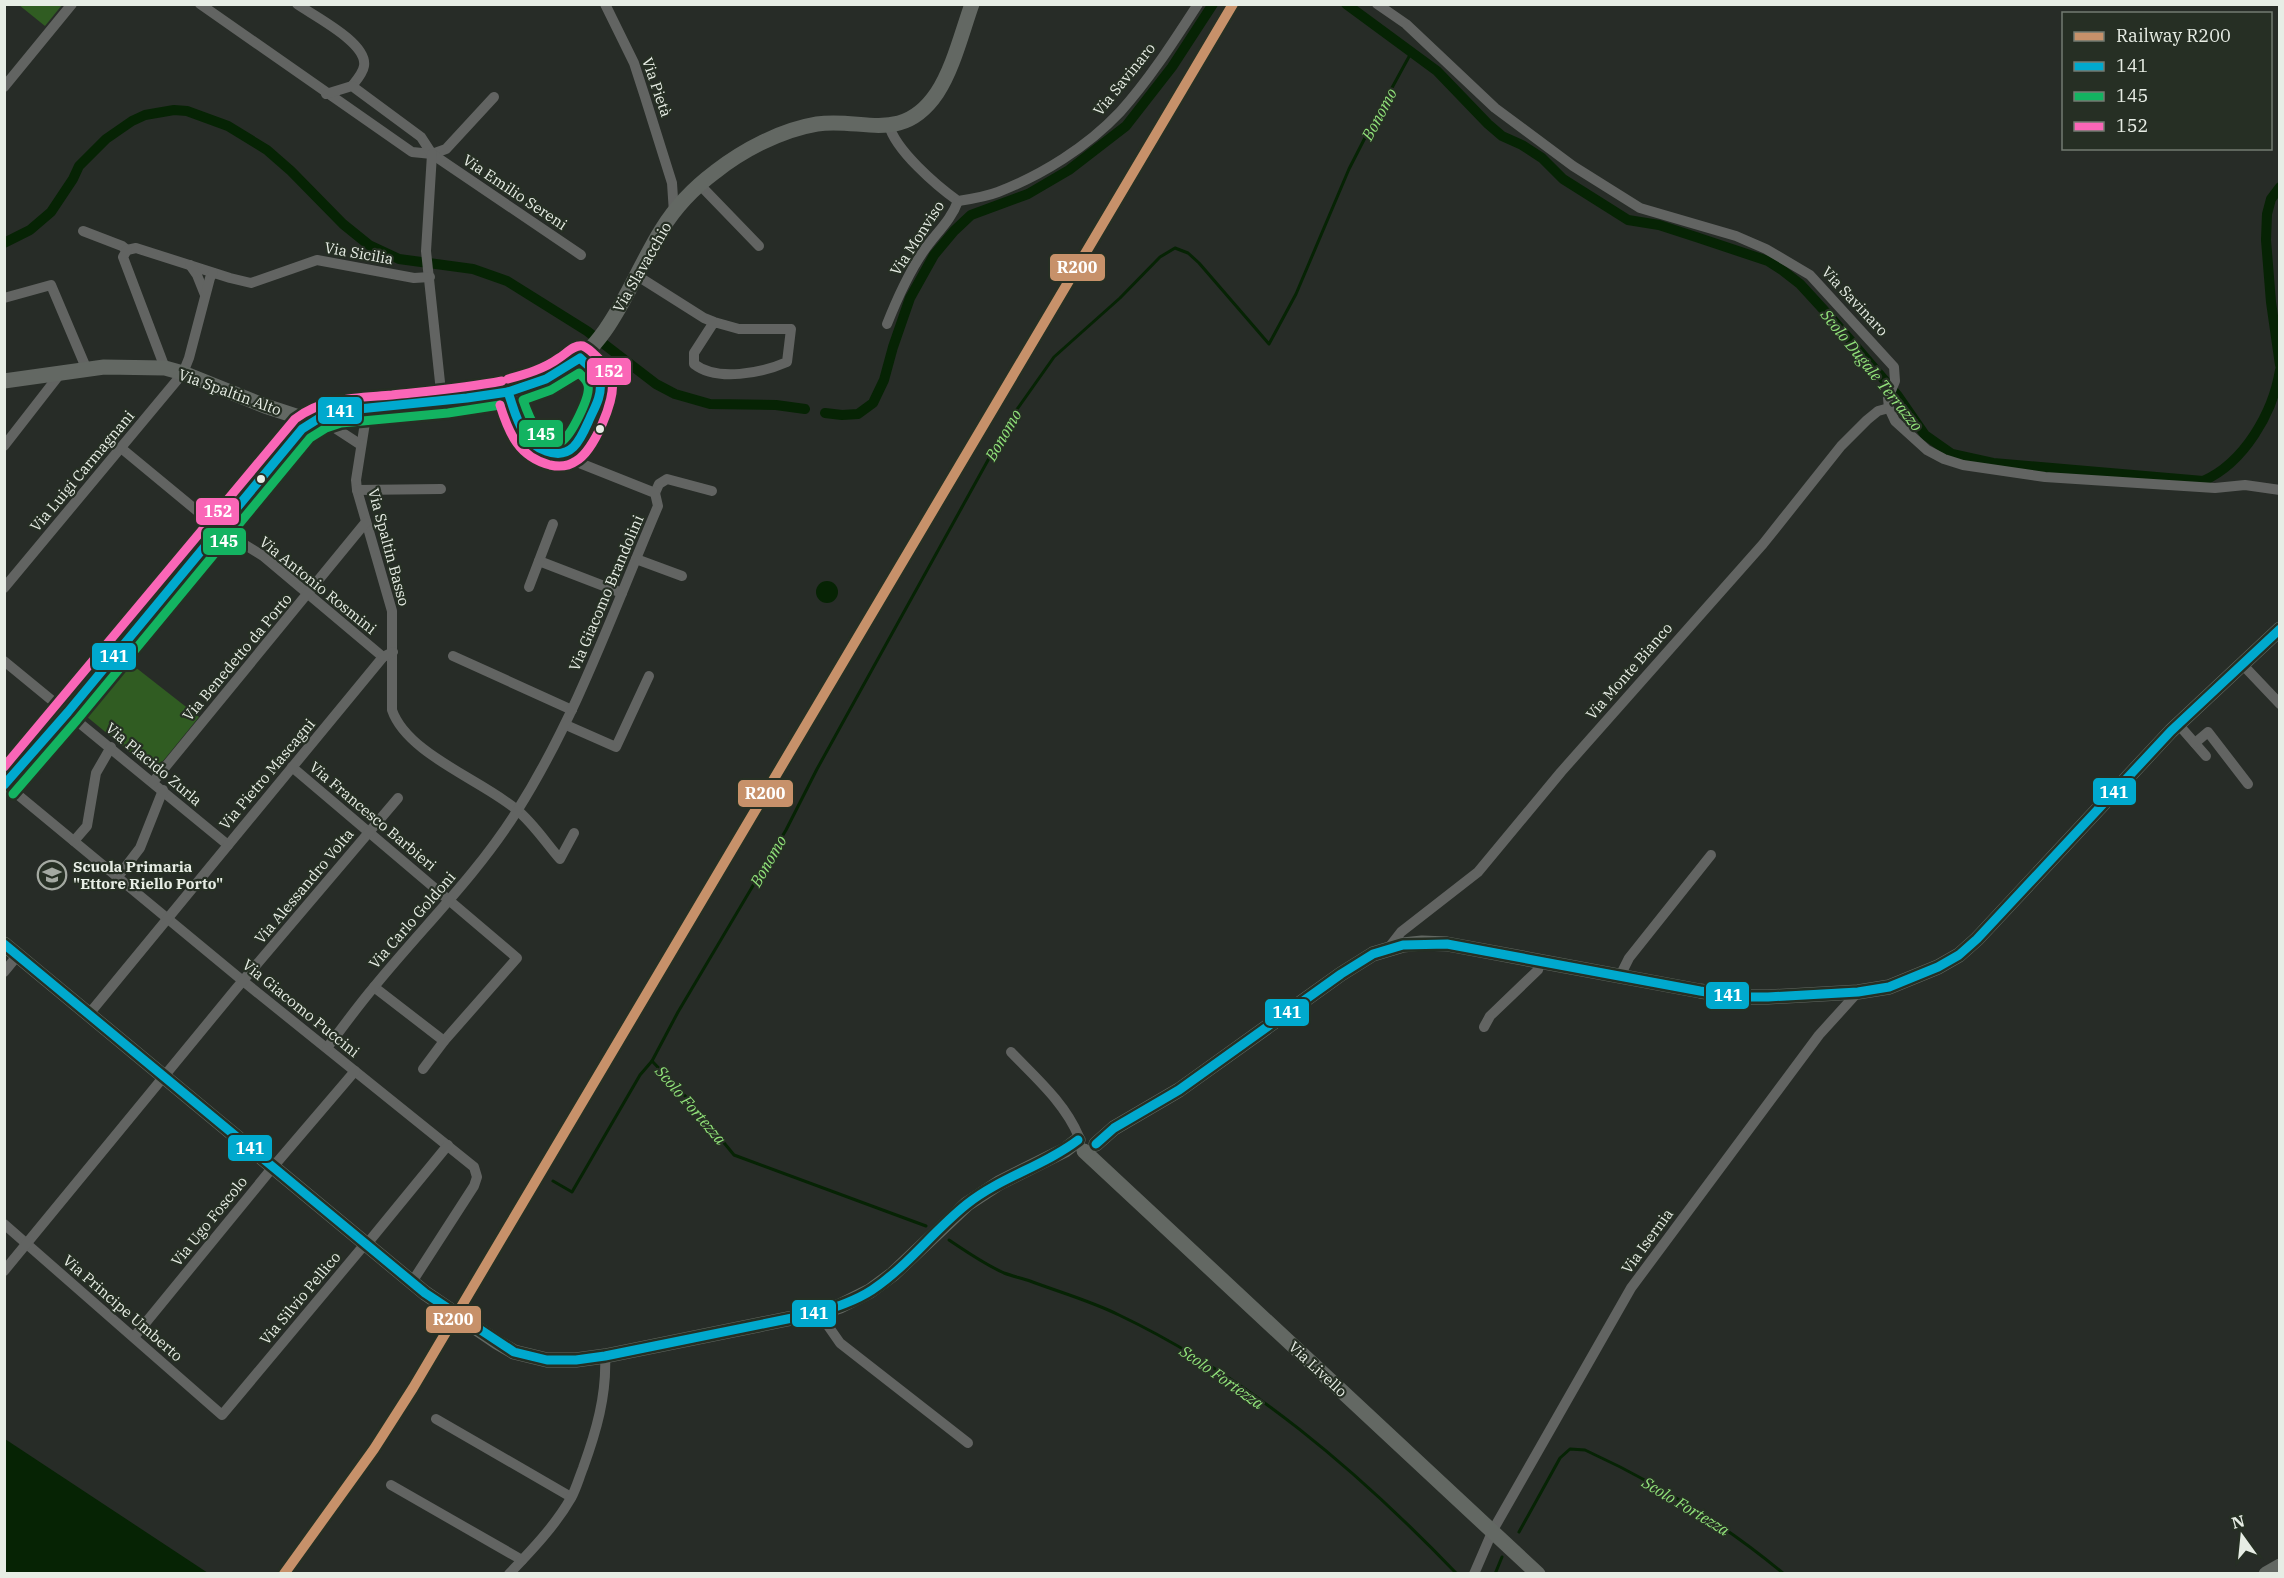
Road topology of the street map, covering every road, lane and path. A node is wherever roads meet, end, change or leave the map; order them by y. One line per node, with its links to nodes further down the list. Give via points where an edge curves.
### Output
1 (72, 4): 9 (street)
2 (201, 4): 10 (street, Via Emilio Sereni)
3 (297, 4): 8 (street, via 351,41 363,54 364,67)
4 (605, 4): 14 (street, Via Pietà, via 634,63)
5 (972, 4): 12 (main road, Via Slavacchio, via 937,94 921,110)
6 (1198, 4): 16 (street, Via Savinaro, via 1146,79 1103,129 1041,173 995,193)
7 (1377, 4): 38 (street, Via Savinaro, via 1406,24 1495,108 1573,166 1640,208 1736,236 1810,274 1890,361 1896,373)
8 (352, 86): 10 (street); 13 (street, Via Emilio Sereni, via 421,137)
9 (4, 87)
10 (326, 94): 13 (street, Via Emilio Sereni, via 412,152)
11 (494, 97): 13 (street, via 446,149)
12 (889, 125): 15 (main road, Via Slavacchio, via 820,124 796,129 747,152); 16 (street, via 905,152 937,187)
13 (432, 154): 21 (street, Via Emilio Sereni); 24 (street, via 426,251)
14 (672, 183): 15 (street); 17 (street, Via Pietà)
15 (698, 187): 17 (main road, Via Slavacchio); 19 (street)
16 (958, 201): 29 (street, Via Monviso, via 910,273)
17 (674, 213): 25 (main road, Via Slavacchio)
18 (83, 231): 20 (street, Via Sicilia)
19 (759, 246)
20 (126, 250): 22 (street, Via Sicilia, via 136,248); 31 (street, via 123,257)
21 (581, 255)
22 (190, 265): 23 (street, Via Sicilia); 26 (street)
23 (213, 273): 24 (street, Via Sicilia, via 252,283 322,260 414,278); 26 (street)
24 (429, 274): 37 (street)
25 (636, 276): 28 (street); 30 (main road, Via Slavacchio, via 605,330)
26 (205, 295): 33 (street)
27 (4, 298): 32 (street, via 51,285)
28 (714, 322): 28 (street, via 694,353 694,364 703,371 735,373 787,362 791,329 739,329)
29 (887, 324)
30 (585, 353): 36 (main road, Via Slavacchio, via 549,379); 44 (street, via 598,377 600,392 581,440)
31 (165, 368): 32 (main road, Via Spaltin Alto); 33 (main road, Via Spaltin Alto)
32 (87, 370): 34 (main road, Via Spaltin Alto)
33 (183, 373): 40 (main road, Via Spaltin Alto, via 265,406); 43 (street, Via Luigi Carmagnani)
34 (60, 374): 35 (main road, Via Spaltin Alto); 42 (street)
35 (4, 381)
36 (508, 391): 37 (main road, Via Slavacchio); 44 (street, via 528,441 556,455)
37 (442, 401): 39 (main road, Via Slavacchio)
38 (1889, 408): 46 (street, via 1896,421 1927,450 1963,465 2045,477); 90 (street, Via Monte Bianco, via 1878,411 1841,446 1763,544 1478,872 1401,932)
39 (367, 410): 40 (main road, Via Slavacchio); 41 (street, Via Spaltin Basso)
40 (317, 418): 41 (street); 52 (main road, via 297,433)
41 (361, 444): 47 (street, Via Spaltin Basso)
42 (4, 446)
43 (120, 448): 52 (street, Via Antonio Rosmini); 57 (street, Via Luigi Carmagnani)
44 (567, 453): 49 (street, via 577,462)
45 (441, 489): 47 (street)
46 (2280, 489)
47 (357, 490): 50 (street, Via Spaltin Basso)
48 (712, 491): 49 (street, via 667,479 659,484)
49 (655, 494): 53 (street, Via Giacomo Brandolini, via 658,506)
50 (366, 522): 59 (street, Via Benedetto da Porto); 61 (street, Via Spaltin Basso, via 392,611)
51 (554, 524): 54 (street)
52 (219, 529): 59 (street, Via Antonio Rosmini, via 263,556); 68 (main road)
53 (636, 559): 55 (street); 58 (street, Via Giacomo Brandolini)
54 (539, 561): 56 (street); 58 (street)
55 (682, 576)
56 (529, 587)
57 (4, 588)
58 (622, 593): 67 (street, Via Giacomo Brandolini)
59 (308, 595): 61 (street, Via Antonio Rosmini); 75 (street, Via Benedetto da Porto)
60 (2280, 629): 64 (main road)
61 (388, 655): 74 (street, Via Pietro Mascagni); 80 (street, Via Spaltin Basso, via 392,710 404,732)
62 (453, 656): 67 (street)
63 (4, 661): 68 (street, Via Placido Zurla)
64 (2242, 664): 66 (street); 69 (main road)
65 (649, 676): 70 (street, via 616,747)
66 (2280, 704)
67 (572, 710): 70 (street, Via Giacomo Brandolini)
68 (68, 712): 72 (street, Via Placido Zurla); 77 (main road)
69 (2178, 724): 71 (street); 97 (main road, via 1959,955 1904,982)
70 (566, 725): 80 (street, Via Giacomo Brandolini)
71 (2194, 743): 73 (street); 76 (street, via 2208,732)
72 (111, 747): 75 (street, Via Placido Zurla); 83 (street, via 96,773 87,826)
73 (2206, 756)
74 (292, 767): 81 (street, Via Francesco Barbieri); 84 (street, Via Pietro Mascagni)
75 (153, 782): 78 (street, Via Placido Zurla)
76 (2248, 784)
77 (5, 785): 83 (street, Via Giacomo Puccini)
78 (163, 790): 84 (street, Via Placido Zurla); 86 (street, via 140,848)
79 (398, 798): 81 (street, Via Alessandro Volta)
80 (518, 810): 82 (street, Via Spaltin Basso, via 560,859); 87 (street, Via Carlo Goldoni, via 486,858)
81 (369, 832): 87 (street, Via Francesco Barbieri); 95 (street, Via Alessandro Volta)
82 (574, 833)
83 (74, 841): 86 (street, Via Giacomo Puccini)
84 (228, 845): 88 (street, Via Pietro Mascagni)
85 (1711, 855): 94 (street, via 1629,958)
86 (117, 878): 88 (street, Via Giacomo Puccini)
87 (450, 901): 96 (street, Via Carlo Goldoni); 100 (street, Via Francesco Barbieri, via 517,958)
88 (168, 918): 95 (street, Via Giacomo Puccini); 98 (street, Via Pietro Mascagni)
89 (4, 944): 91 (main road)
90 (1386, 950): 92 (main road, via 1422,943 1447,944); 106 (main road, via 1341,974 1179,1090 1114,1128)
91 (18, 955): 93 (street); 98 (main road)
92 (1540, 962): 94 (main road); 99 (street, via 1538,970 1490,1016)
93 (4, 972)
94 (1620, 976): 97 (main road, via 1738,997)
95 (243, 981): 101 (street, Via Giacomo Puccini); 105 (street, Via Alessandro Volta)
96 (374, 987): 100 (street); 101 (street, Via Carlo Goldoni)
97 (1858, 992): 122 (street, Via Isernia, via 1819,1035 1631,1288)
98 (89, 1014): 105 (main road)
99 (1484, 1027)
100 (444, 1041): 103 (street)
101 (327, 1048): 104 (street, Via Giacomo Puccini)
102 (1011, 1052): 106 (street, via 1052,1094)
103 (423, 1069)
104 (355, 1071): 107 (street, Via Giacomo Puccini); 108 (street, Via Ugo Foscolo)
105 (165, 1077): 108 (main road); 110 (street, Via Alessandro Volta)
106 (1085, 1140): 116 (main road, via 999,1183 967,1204 893,1274 857,1299 817,1313); 122 (main road, Via Livello, via 1098,1165)
107 (448, 1146): 111 (street, Via Silvio Pellico); 113 (street, Via Giacomo Puccini, via 474,1167 477,1182)
108 (273, 1167): 111 (main road); 115 (street, Via Ugo Foscolo)
109 (4, 1224): 110 (street, Via Principe Umberto)
110 (27, 1243): 112 (street, Via Alessandro Volta); 115 (street, Via Principe Umberto)
111 (366, 1244): 113 (main road); 117 (street, Via Silvio Pellico)
112 (4, 1270)
113 (412, 1282): 116 (main road, via 514,1352 559,1360)
114 (824, 1320): 119 (street, via 840,1344)
115 (134, 1337): 117 (street, Via Principe Umberto)
116 (605, 1356): 121 (street, via 603,1400)
117 (222, 1415)
118 (435, 1419): 121 (street)
119 (968, 1443)
120 (391, 1485): 123 (street)
121 (571, 1497): 123 (street)
122 (1493, 1530): 126 (street, Via Isernia); 127 (main road, Via Livello)
123 (522, 1560): 125 (street)
124 (2280, 1566): 128 (main road)
125 (509, 1574)
126 (1474, 1574)
127 (1538, 1574)
128 (2266, 1574)

